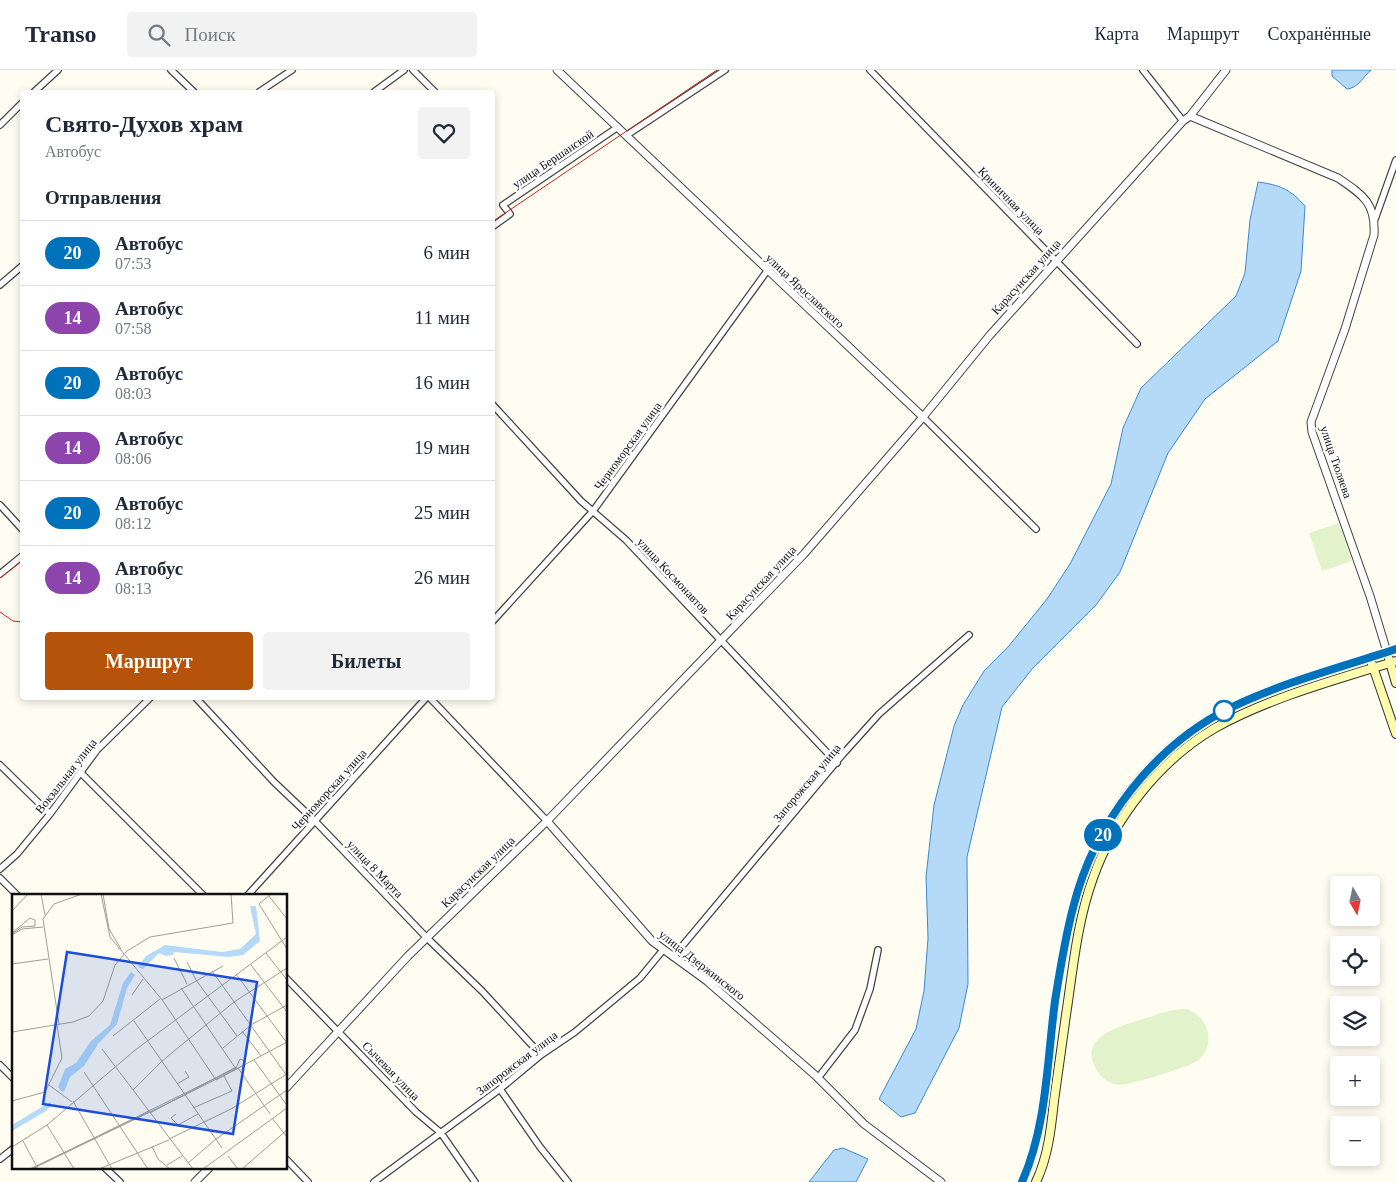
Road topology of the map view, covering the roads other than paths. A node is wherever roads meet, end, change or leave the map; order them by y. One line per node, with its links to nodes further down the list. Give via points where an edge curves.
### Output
1 (58, 70): 11 (street)
2 (172, 70): 12 (street)
3 (292, 70): 13 (street)
4 (404, 70): 14 (street)
5 (413, 70): 15 (street)
6 (557, 70): 20 (street, улица Ярославского)
7 (725, 70): 21 (street)
8 (870, 70): 25 (street, Криничная улица)
9 (1143, 70): 18 (street)
10 (1226, 70): 17 (street, Карасунская улица)
11 (36, 90)
12 (192, 90)
13 (262, 90)
14 (377, 90)
15 (433, 90)
16 (20, 105): 19 (street)
17 (1190, 116): 18 (street, Карасунская улица); 23 (street, via 1338,178 1359,192 1373,210)
18 (1183, 121): 25 (street, Карасунская улица)
19 (0, 125)
20 (618, 127): 21 (street, улица Ярославского); 24 (street, улица Бершанской, via 502,205 510,214)
21 (627, 135): 27 (street, улица Ярославского)
22 (1396, 160): 23 (street)
23 (1375, 220): 42 (street, улица Тюляева, via 1374,235 1345,329 1311,422)
24 (495, 225)
25 (1055, 262): 29 (street, Криничная улица); 31 (street, Карасунская улица)
26 (20, 268): 28 (street)
27 (767, 271): 31 (street, улица Ярославского); 33 (street, Черноморская улица)
28 (0, 285)
29 (1137, 344)
30 (495, 407): 33 (street, улица Космонавтов)
31 (923, 417): 35 (street, улица Ярославского); 40 (street, Карасунская улица, via 804,554)
32 (0, 505): 34 (street)
33 (594, 511): 38 (street, Черноморская улица); 40 (street, улица Космонавтов, via 626,540)
34 (20, 527)
35 (1036, 529)
36 (20, 558): 37 (street)
37 (0, 574)
38 (495, 619)
39 (969, 636): 52 (street, Запорожская улица, via 879,714)
40 (720, 642): 52 (street, улица Космонавтов); 57 (street, Карасунская улица)
41 (1396, 649): 42 (main road)
42 (1387, 652): 43 (main road); 44 (main road, улица Тюляева)
43 (1370, 658): 45 (main road); 63 (main road, via 1232,707 1189,732 1166,751 1116,810)
44 (1393, 662): 45 (main road); 46 (main road, улица Тюляева)
45 (1374, 668): 51 (main road); 64 (main road, via 1250,711 1191,744 1156,776 1127,813 1105,850)
46 (1396, 683)
47 (148, 700): 54 (street, Вокзальная улица, via 98,750)
48 (198, 700): 56 (street, улица 8 Марта)
49 (424, 700): 56 (street, Черноморская улица)
50 (432, 700): 57 (street, улица Дзержинского)
51 (1396, 734)
52 (837, 763): 68 (street, Запорожская улица)
53 (0, 765): 55 (street)
54 (82, 774): 55 (street, Вокзальная улица); 61 (street)
55 (50, 814): 58 (street, Вокзальная улица)
56 (315, 821): 62 (street, Черноморская улица); 65 (street, улица 8 Марта)
57 (547, 821): 65 (street, Карасунская улица); 66 (street, улица Дзержинского, via 652,942)
58 (0, 869)
59 (0, 878): 60 (street)
60 (16, 894)
61 (202, 894)
62 (249, 894)
63 (1074, 903): 64 (main road); 90 (main road, via 1035,1149)
64 (1085, 906): 91 (main road, via 1071,979 1048,1147)
65 (427, 938): 70 (street, Карасунская улица); 71 (street, улица 8 Марта)
66 (664, 950): 68 (street, улица Дзержинского); 71 (street, Запорожская улица, via 640,978 575,1032)
67 (878, 950): 74 (street, via 870,989 855,1030)
68 (673, 957): 74 (street, улица Дзержинского, via 707,981)
69 (288, 980): 70 (street, Сычевая улица)
70 (339, 1032): 75 (street, Карасунская улица); 77 (street, Сычевая улица, via 416,1112)
71 (541, 1055): 76 (street, Запорожская улица)
72 (0, 1065): 73 (street)
73 (12, 1077)
74 (818, 1078): 89 (street, улица Дзержинского, via 864,1124)
75 (288, 1086)
76 (500, 1089): 77 (street, Запорожская улица); 88 (street)
77 (441, 1133): 86 (street, Запорожская улица); 87 (street, Сычевая улица)
78 (12, 1150): 79 (street)
79 (0, 1159)
80 (288, 1161): 85 (street)
81 (107, 1170): 83 (street)
82 (207, 1170): 84 (street)
83 (120, 1182)
84 (195, 1182)
85 (308, 1182)
86 (374, 1182)
87 (475, 1182)
88 (568, 1182)
89 (941, 1182)
90 (1022, 1182)
91 (1036, 1182)

